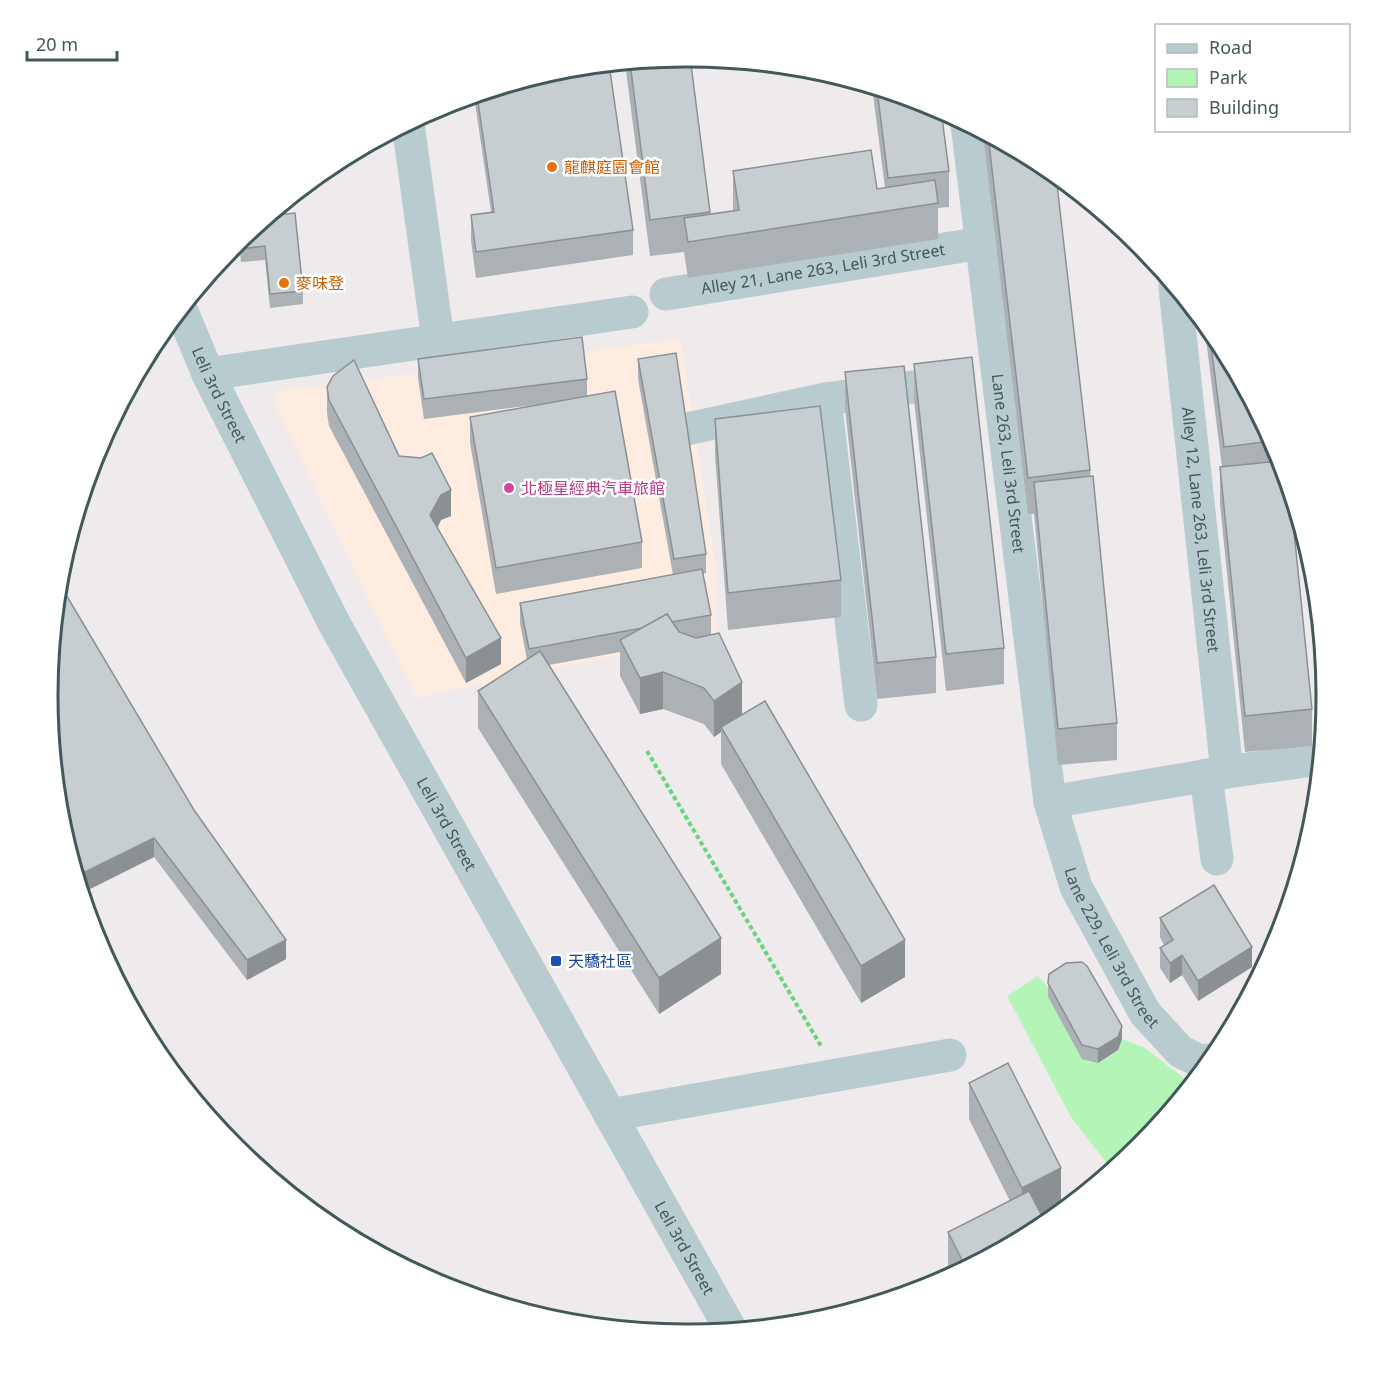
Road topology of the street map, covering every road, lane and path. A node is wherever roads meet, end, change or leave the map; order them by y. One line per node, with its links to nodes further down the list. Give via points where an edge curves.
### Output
1 (409, 132): 8 (street)
2 (968, 134): 3 (street, Lane 263, Leli 3rd Street)
3 (982, 243): 4 (street, Alley 21, Lane 263, Leli 3rd Street); 10 (street, Lane 263, Leli 3rd Street)
4 (666, 294)
5 (1176, 301): 16 (street, Alley 12, Lane 263, Leli 3rd Street)
6 (632, 312): 8 (street)
7 (185, 318): 9 (street, Leli 3rd Street)
8 (438, 340): 9 (street)
9 (208, 374): 22 (street, Leli 3rd Street, via 334,625)
10 (997, 375): 11 (street); 17 (street, Lane 263, Leli 3rd Street)
11 (825, 399): 12 (street); 13 (street)
12 (687, 429)
13 (861, 705)
14 (646, 751): 21 (path)
15 (1312, 760): 16 (street)
16 (1217, 773): 17 (street); 18 (street, Alley 12, Lane 263, Leli 3rd Street)
17 (1050, 802): 20 (street, Lane 229, Leli 3rd Street, via 1076,887 1145,1013 1181,1052)
18 (1217, 859)
19 (950, 1055): 21 (street)
20 (1198, 1061)
21 (838, 1075): 22 (street)
22 (610, 1115): 23 (street, Leli 3rd Street)
23 (727, 1323)

